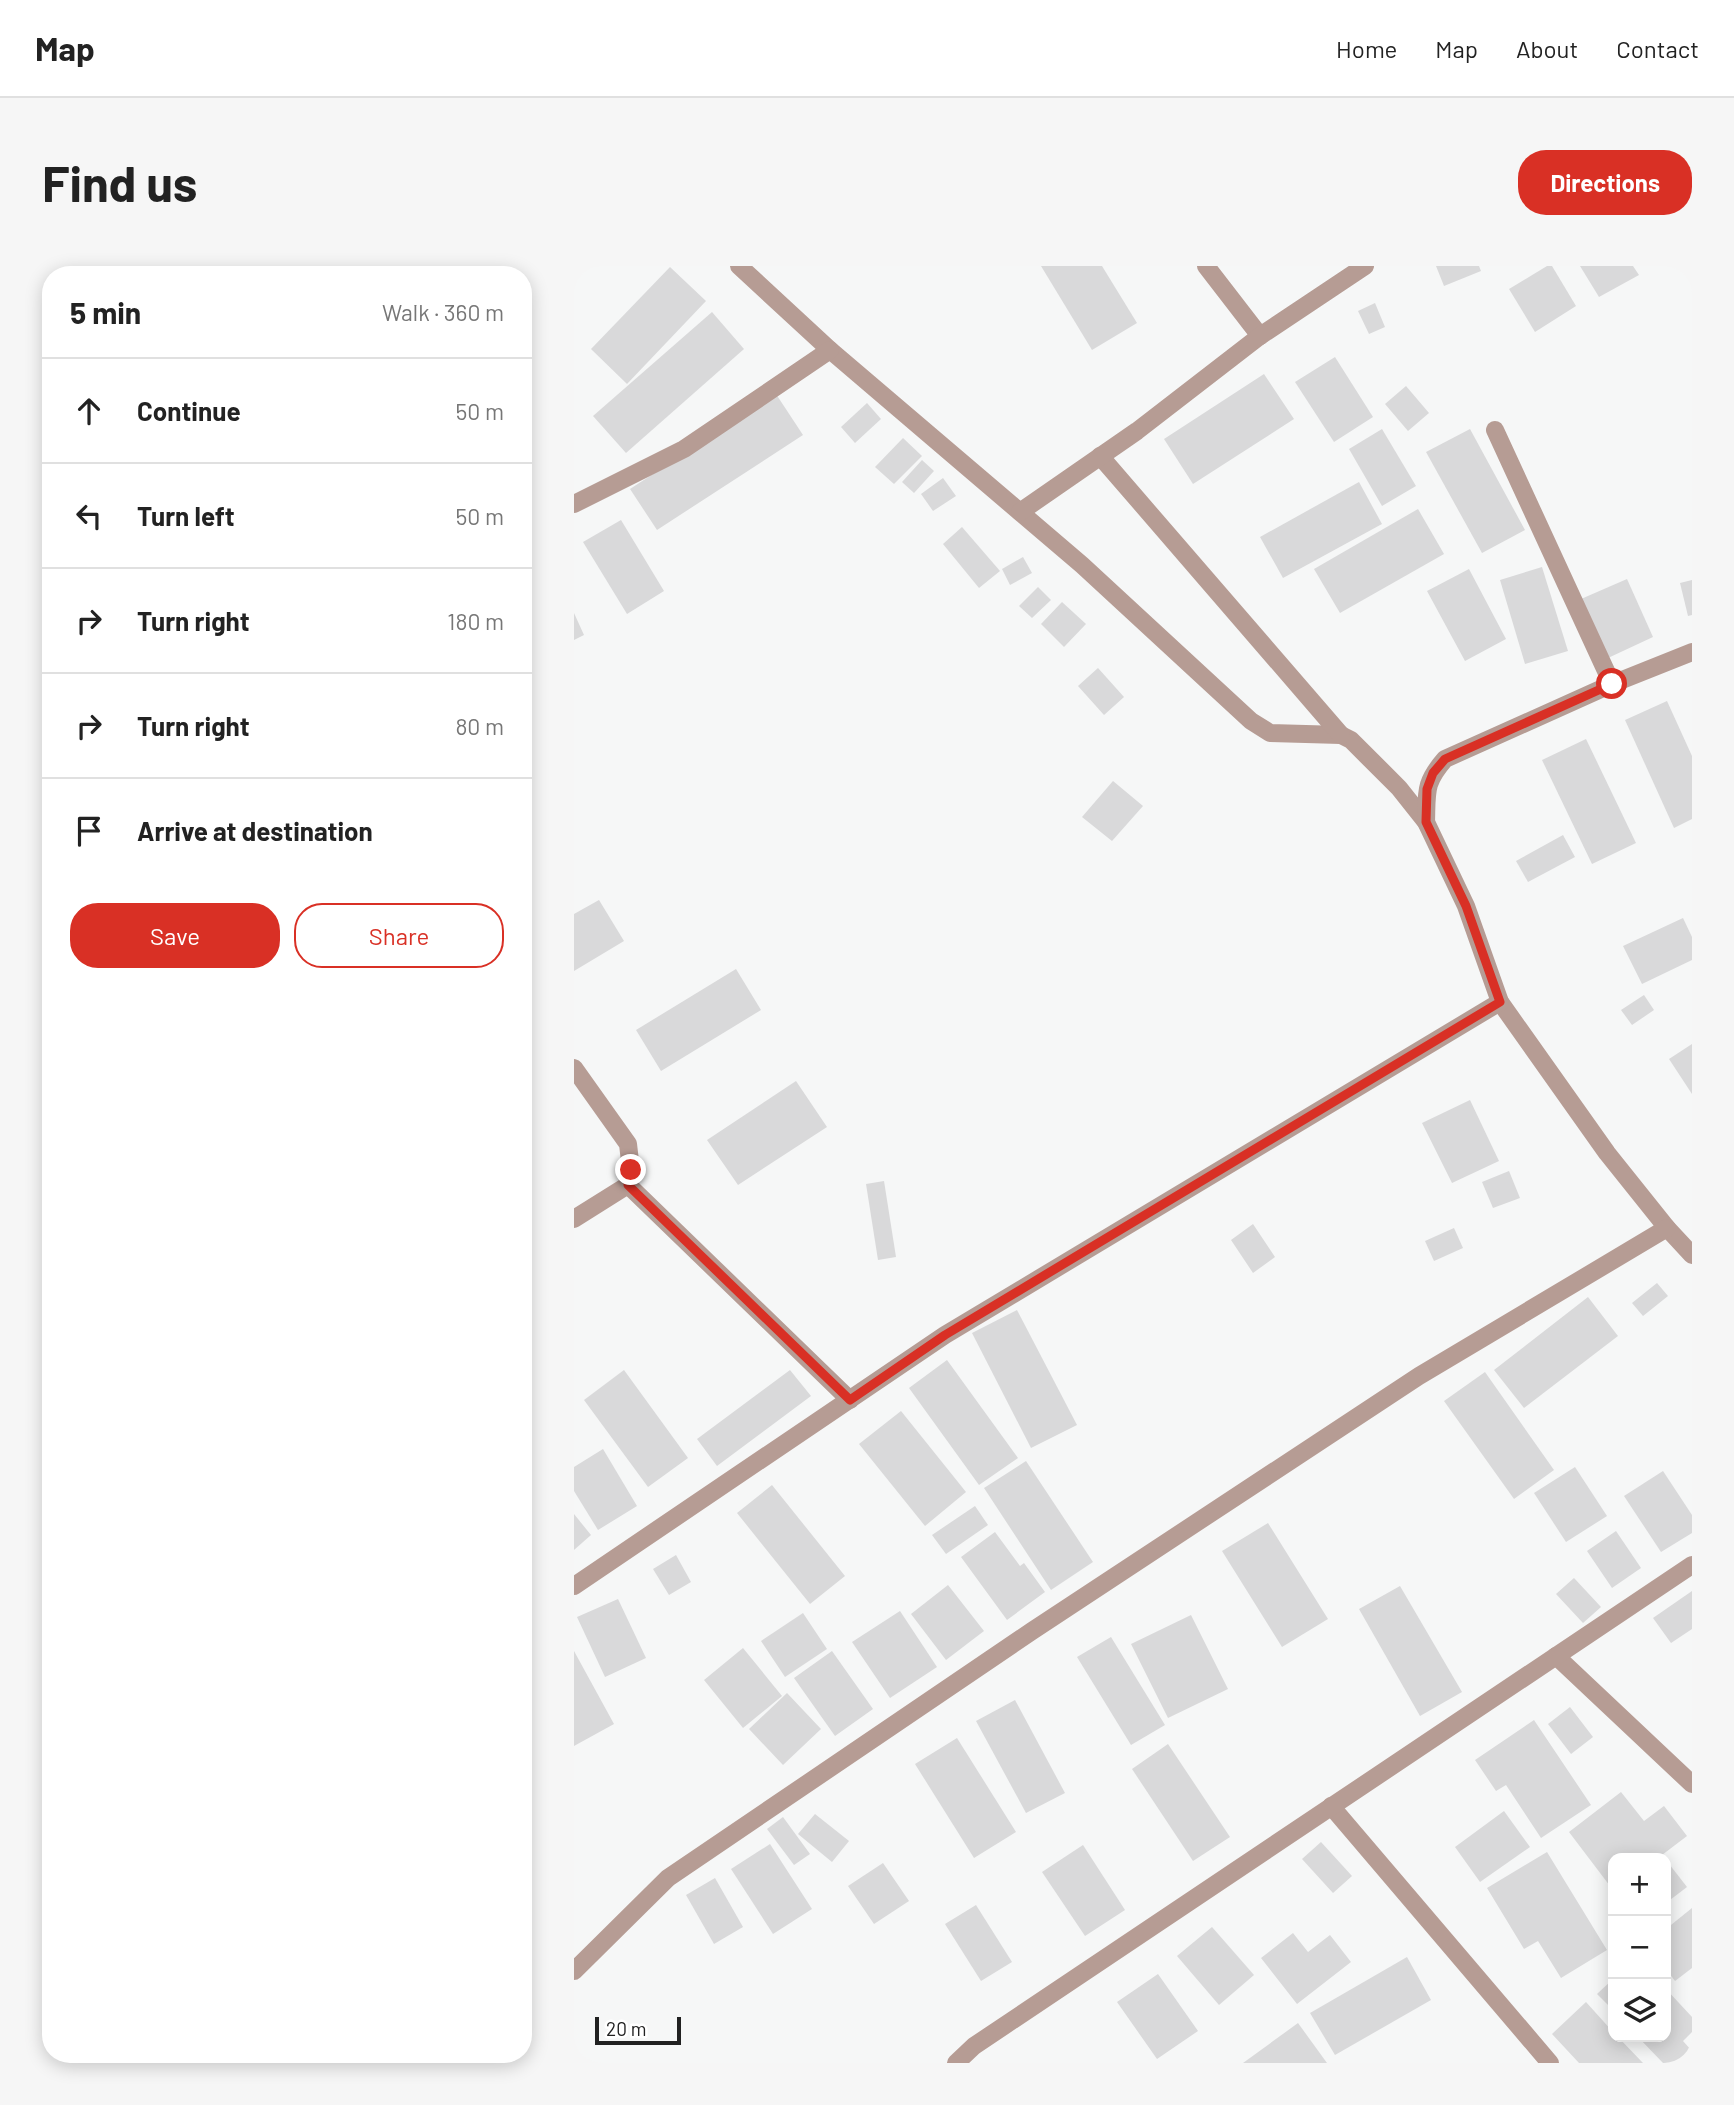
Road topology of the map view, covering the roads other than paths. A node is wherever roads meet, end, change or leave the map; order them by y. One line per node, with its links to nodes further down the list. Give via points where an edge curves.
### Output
1 (739, 266): 5 (street)
2 (1206, 266): 4 (street)
3 (1365, 266): 4 (street)
4 (1260, 336): 7 (street)
5 (830, 349): 8 (street, via 684,449); 9 (street)
6 (1495, 430): 11 (street)
7 (1100, 456): 9 (street); 12 (street)
8 (574, 504)
9 (1020, 512): 12 (street, via 1251,721 1270,733)
10 (1692, 652): 11 (street)
11 (1612, 684): 13 (street, via 1445,759 1427,789)
12 (1341, 735): 13 (street, via 1399,788)
13 (1426, 822): 14 (street, via 1466,906)
14 (1500, 1002): 18 (street, via 1607,1153); 20 (street, via 945,1335)
15 (574, 1068): 16 (street, via 628,1144)
16 (628, 1185): 17 (street); 20 (street)
17 (574, 1219)
18 (1667, 1228): 19 (street); 26 (street, via 1419,1376 668,1878)
19 (1692, 1255)
20 (850, 1400): 22 (street)
21 (1692, 1565): 23 (street)
22 (574, 1586)
23 (1556, 1656): 24 (street); 25 (street)
24 (1692, 1784)
25 (1331, 1806): 27 (street, via 974,2046); 28 (street)
26 (574, 1971)
27 (956, 2063)
28 (1550, 2063)

